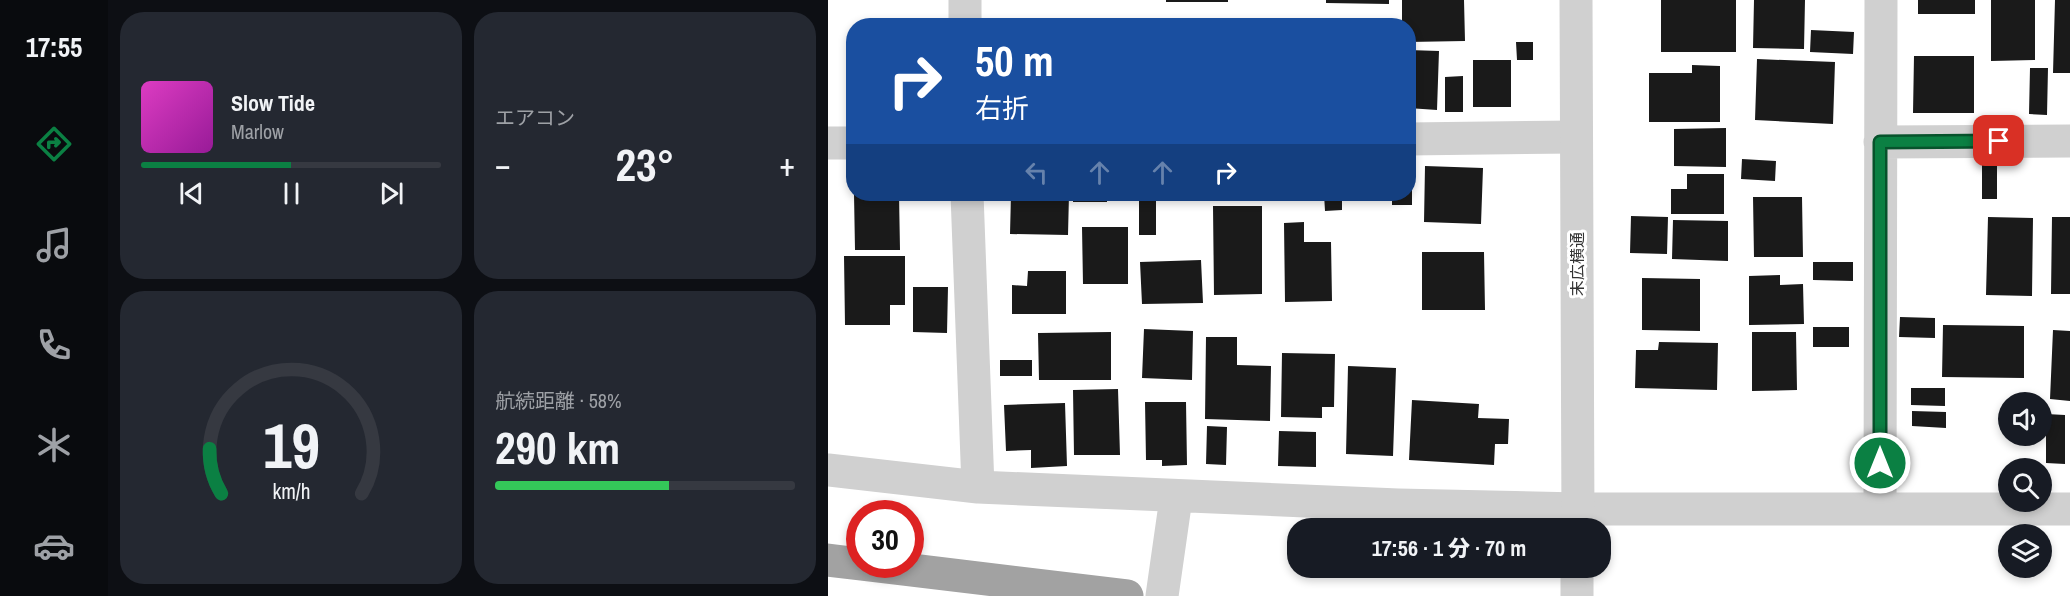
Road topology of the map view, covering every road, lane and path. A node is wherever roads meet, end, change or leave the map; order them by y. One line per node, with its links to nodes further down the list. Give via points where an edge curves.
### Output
1 (964, 0): 4 (street)
2 (1576, 0): 5 (street, 末広横通)
3 (1881, 0): 8 (street)
4 (964, 18)
5 (1576, 137): 6 (street); 17 (street, 末広横通)
6 (1416, 138)
7 (2070, 141): 8 (street)
8 (1880, 142): 15 (street)
9 (828, 143): 10 (street)
10 (846, 143)
11 (967, 201): 13 (street)
12 (828, 470): 13 (street)
13 (978, 487): 14 (street)
14 (1176, 498): 17 (street); 23 (street)
15 (1880, 509): 16 (street); 17 (street)
16 (2070, 509)
17 (1578, 518)
18 (828, 560): 19 (highway)
19 (846, 562)
20 (924, 572): 22 (highway)
21 (1577, 578): 24 (street)
22 (1127, 596)
23 (1162, 596)
24 (1576, 596)

